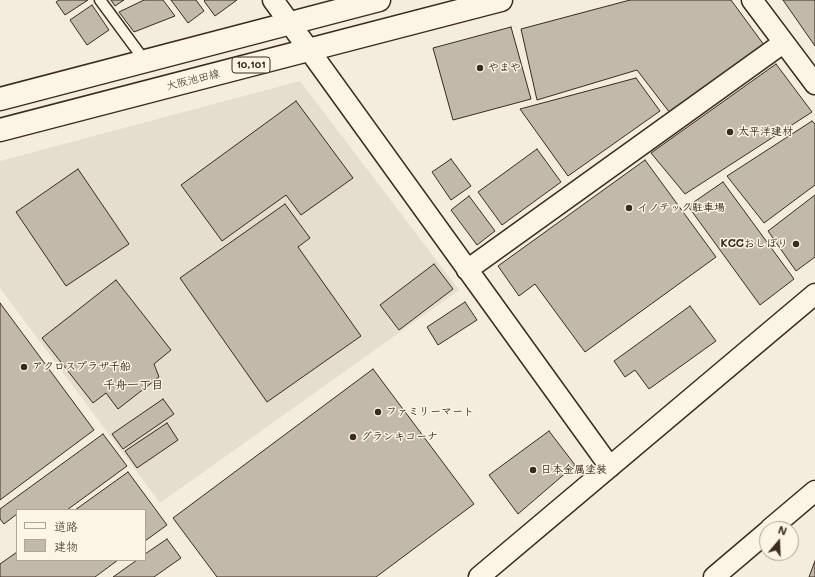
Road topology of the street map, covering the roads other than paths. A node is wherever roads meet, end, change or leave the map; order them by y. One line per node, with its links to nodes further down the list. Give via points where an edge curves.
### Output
1 (100, 0): 9 (lane)
2 (273, 0): 6 (street)
3 (379, 0): 6 (main road)
4 (501, 0): 8 (main road, 大阪池田線 / 10,101)
5 (752, 0): 7 (street)
6 (290, 23): 8 (street); 9 (main road)
7 (783, 43): 10 (street); 13 (street)
8 (309, 50): 12 (main road, 大阪池田線 / 10,101); 13 (street)
9 (145, 61): 11 (main road)
10 (815, 84)
11 (0, 99)
12 (0, 130)
13 (467, 270): 15 (street)
14 (815, 294): 15 (street)
15 (610, 467): 19 (street)
16 (815, 491): 17 (street)
17 (779, 521)
18 (759, 539): 20 (street)
19 (479, 577)
20 (714, 577)

